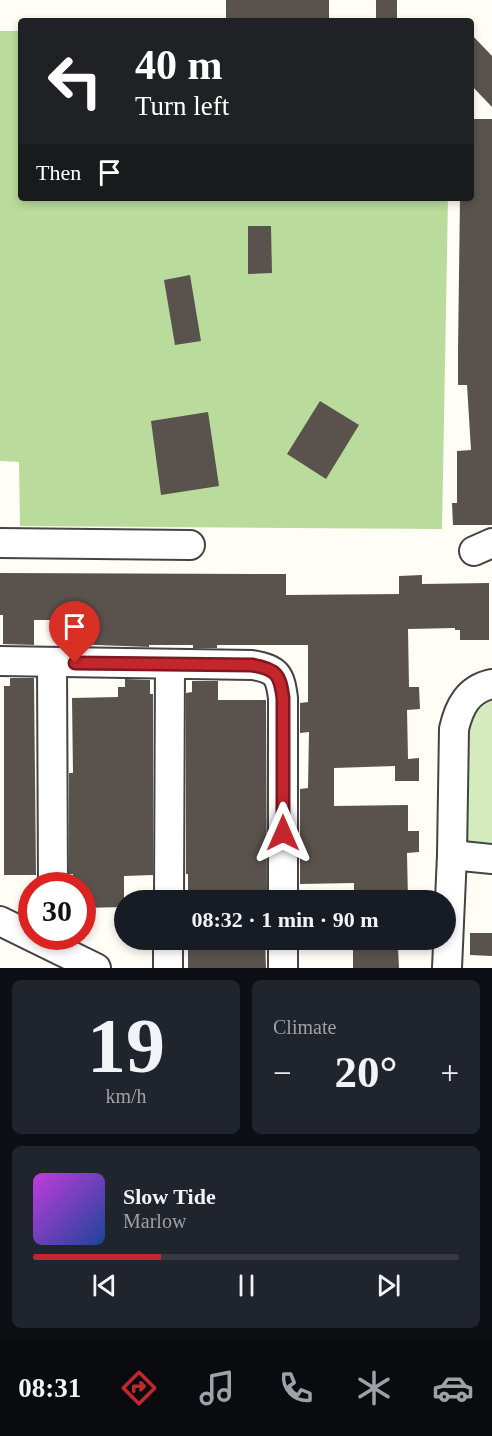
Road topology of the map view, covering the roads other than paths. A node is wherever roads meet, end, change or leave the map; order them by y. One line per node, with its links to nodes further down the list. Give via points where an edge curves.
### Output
1 (0, 543): 2 (street)
2 (190, 545)
3 (0, 661): 4 (street)
4 (52, 663): 5 (street); 9 (street)
5 (170, 664): 10 (street); 11 (street, via 266,667 281,682)
6 (492, 684): 7 (street, via 475,691 465,701 454,729)
7 (452, 855): 8 (street); 20 (street)
8 (492, 859)
9 (53, 872)
10 (169, 890)
11 (283, 890)
12 (0, 921): 13 (street)
13 (18, 928)
14 (67, 950): 17 (street)
15 (168, 950): 18 (street)
16 (283, 950): 19 (street)
17 (96, 968)
18 (168, 968)
19 (283, 968)
20 (447, 968)

